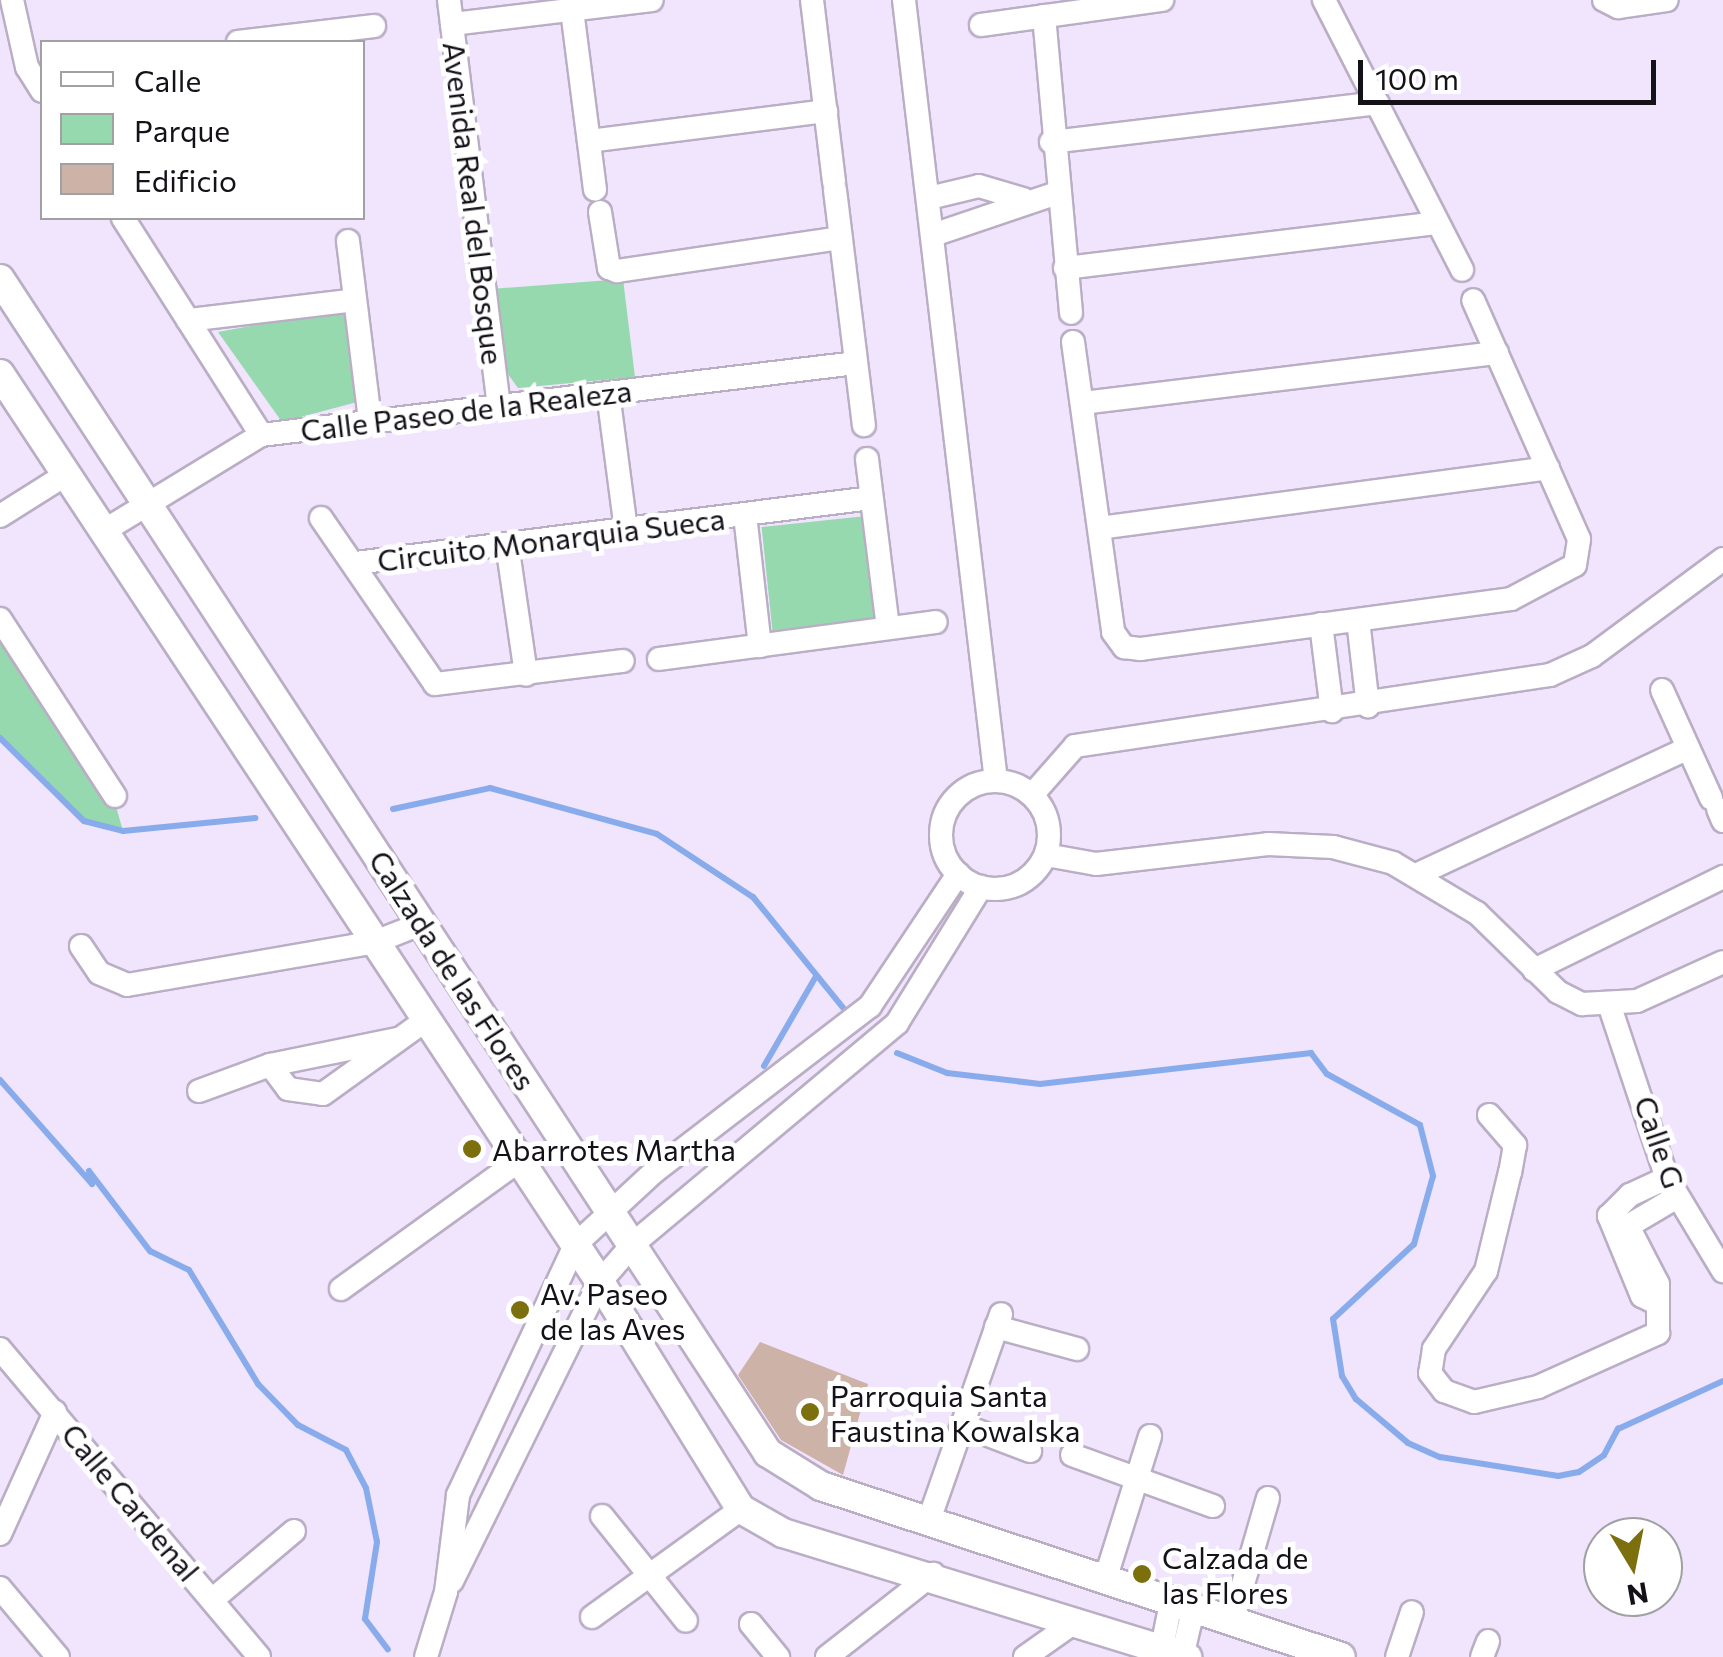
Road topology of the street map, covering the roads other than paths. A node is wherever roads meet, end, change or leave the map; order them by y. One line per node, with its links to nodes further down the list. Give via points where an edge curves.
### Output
1 (12, 0): 17 (street)
2 (449, 0): 12 (street, Avenida Real del Bosque)
3 (652, 0): 10 (street)
4 (812, 0): 19 (street)
5 (904, 0): 23 (street)
6 (1162, 0): 11 (street)
7 (1324, 0): 18 (street)
8 (1604, 0): 9 (street, via 1618,7)
9 (1667, 0)
10 (572, 10): 12 (street); 20 (street)
11 (1044, 16): 13 (street); 21 (street)
12 (452, 24): 43 (street, Avenida Real del Bosque)
13 (981, 24)
14 (374, 26): 15 (street)
15 (323, 38): 16 (street)
16 (280, 40)
17 (35, 66)
18 (1378, 103): 21 (street); 26 (street)
19 (826, 111): 20 (street); 28 (street)
20 (589, 141): 28 (street, via 609,268)
21 (1051, 142): 22 (street)
22 (1057, 193): 24 (street); 30 (street)
23 (928, 198): 24 (street, via 979,186); 27 (street)
24 (1023, 198): 27 (street, via 984,222)
25 (124, 220): 36 (street)
26 (1438, 223): 30 (street); 31 (street)
27 (933, 235): 74 (street)
28 (841, 238): 39 (street)
29 (348, 240): 33 (street)
30 (1065, 268): 35 (street)
31 (1462, 270)
32 (0, 279): 51 (street, Calzada de las Flores)
33 (355, 300): 36 (street); 44 (street)
34 (1473, 300): 38 (street)
35 (1070, 313)
36 (188, 320): 46 (street)
37 (1073, 342): 42 (street)
38 (1497, 353): 42 (street); 48 (street)
39 (856, 363): 41 (street, Calle Paseo de la Realeza); 45 (street)
40 (0, 374): 49 (street, Calzada de las Flores)
41 (608, 393): 43 (street, Calle Paseo de la Realeza); 56 (street)
42 (1082, 404): 55 (street)
43 (499, 406): 44 (street, Calle Paseo de la Realeza)
44 (370, 422): 46 (street, Calle Paseo de la Realeza)
45 (864, 424)
46 (261, 434): 51 (street, Calle Paseo de la Realeza)
47 (867, 460): 50 (street)
48 (1548, 468): 55 (street); 62 (street, via 1579,539 1575,566 1511,598)
49 (65, 476): 53 (street); 57 (street, Calzada de las Flores)
50 (872, 498): 52 (street, Circuito Monarquia Sueca); 65 (street)
51 (148, 502): 57 (street, Calle Paseo de la Realeza); 83 (street, Calzada de las Flores)
52 (745, 515): 56 (street, Circuito Monarquia Sueca); 66 (street, Circuito Monarquia Sueca)
53 (0, 516)
54 (320, 518): 60 (street)
55 (1100, 528): 64 (street, via 1113,632 1124,647)
56 (626, 530): 58 (street, Circuito Monarquia Sueca)
57 (102, 532): 84 (street, Calzada de las Flores)
58 (507, 544): 60 (street, Circuito Monarquia Sueca); 69 (street)
59 (1723, 559): 71 (street, via 1630,630 1550,675)
60 (356, 563): 69 (street, via 435,684)
61 (0, 619): 76 (street)
62 (1358, 620): 64 (street); 71 (street)
63 (936, 622): 65 (street)
64 (1321, 624): 72 (street)
65 (888, 628): 66 (street)
66 (760, 646): 67 (street)
67 (658, 659)
68 (623, 661): 69 (street)
69 (526, 675)
70 (1662, 690): 73 (street)
71 (1368, 706): 72 (street)
72 (1332, 710): 75 (street, via 1075,746)
73 (1688, 748): 77 (street); 80 (street)
74 (996, 781): 75 (street); 79 (street, via 971,786 945,814 941,840)
75 (1032, 795): 78 (street, via 1046,817)
76 (115, 796)
77 (1717, 809)
78 (1046, 855): 80 (street, via 1096,864 1301,846 1333,848); 82 (street, via 1020,883)
79 (958, 874): 82 (street); 91 (street, via 899,970)
80 (1416, 875): 87 (street, via 1478,913)
81 (1723, 877): 87 (street)
82 (981, 887): 93 (street, via 897,1022)
83 (422, 924): 84 (street); 98 (street, Calzada de las Flores)
84 (375, 942): 85 (street, via 126,985 99,973); 89 (street, Calzada de las Flores)
85 (81, 946)
86 (1723, 962): 88 (street)
87 (1534, 970): 88 (street, via 1582,1004)
88 (1610, 1008): 97 (street, Calle G)
89 (426, 1020): 90 (street); 96 (street, Calzada de las Flores)
90 (398, 1039): 92 (street); 92 (street, via 323,1094 288,1089)
91 (819, 1048): 93 (street); 98 (street)
92 (270, 1065): 94 (street)
93 (837, 1074): 99 (street)
94 (199, 1091)
95 (1489, 1115): 97 (street, via 1514,1144 1510,1172 1486,1270 1434,1349 1430,1373 1444,1390 1474,1402 1538,1387 1658,1333 1658,1304 1642,1296 1618,1221 1630,1195)
96 (520, 1160): 100 (street, Calzada de las Flores); 103 (street)
97 (1672, 1188): 101 (street, Calle G)
98 (611, 1210): 99 (street, Calzada de las Flores); 100 (street)
99 (634, 1244): 102 (street); 116 (street, Calzada de las Flores, via 768,1453 821,1486)
100 (575, 1245): 102 (street, Calzada de las Flores); 123 (street, via 458,1495)
101 (1723, 1270)
102 (600, 1282): 114 (street, Calzada de las Flores); 123 (street)
103 (341, 1289)
104 (0, 1349): 106 (street, Calle Cardenal)
105 (1077, 1349): 107 (street, via 998,1320)
106 (55, 1412): 118 (street); 124 (street, Calle Cardenal)
107 (962, 1424): 109 (street); 116 (street)
108 (1150, 1436): 111 (street)
109 (1030, 1451)
110 (1072, 1455): 111 (street)
111 (1137, 1478): 113 (street); 121 (street)
112 (1268, 1498): 130 (street)
113 (1213, 1506)
114 (741, 1509): 119 (street); 120 (street, Calzada de las Flores, via 784,1533)
115 (602, 1516): 119 (street)
116 (929, 1520): 121 (street, Calzada de las Flores)
117 (294, 1530): 124 (street)
118 (0, 1534)
119 (648, 1573): 127 (street); 129 (street)
120 (933, 1574): 128 (street, Calzada de las Flores); 137 (street)
121 (1105, 1580): 125 (street, Calzada de las Flores)
122 (0, 1588): 133 (street)
123 (446, 1592): 135 (street)
124 (212, 1600): 134 (street, Calle Cardenal)
125 (1182, 1606): 130 (street, Calzada de las Flores); 132 (street)
126 (1412, 1612): 140 (street)
127 (592, 1617)
128 (1076, 1620): 132 (street, Calzada de las Flores); 138 (street)
129 (686, 1621)
130 (1232, 1622): 139 (street, Calzada de las Flores)
131 (751, 1624): 136 (street)
132 (1174, 1655)
133 (58, 1657)
134 (259, 1657)
135 (426, 1657)
136 (778, 1657)
137 (827, 1657)
138 (1025, 1657)
139 (1341, 1657)
140 (1397, 1657)

